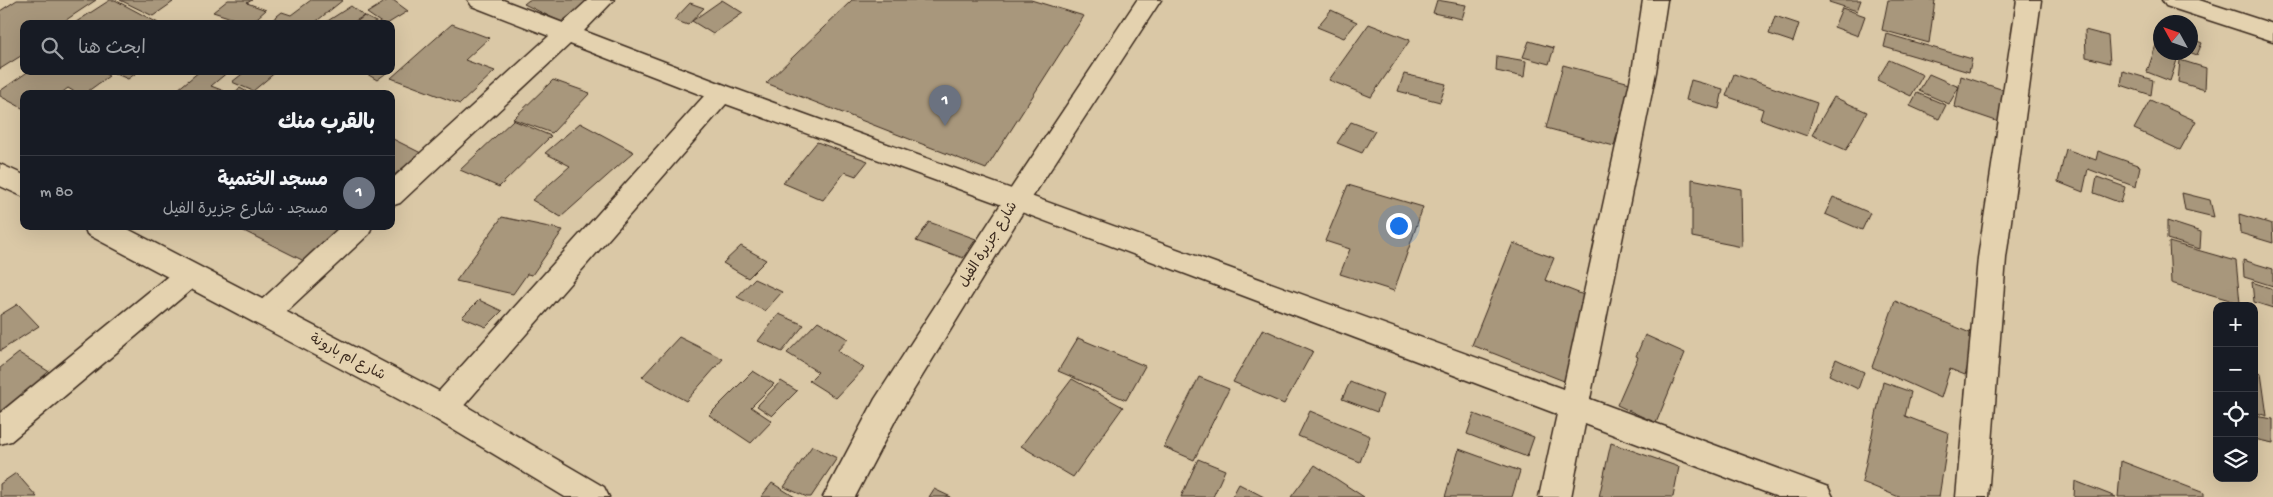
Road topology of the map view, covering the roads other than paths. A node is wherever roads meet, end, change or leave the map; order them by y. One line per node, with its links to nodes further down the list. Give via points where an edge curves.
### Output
1 (480, 0): 8 (street)
2 (602, 0): 8 (street)
3 (1147, 0): 13 (street, شارع جزيرة الفيل)
4 (1655, 0): 18 (street, via 1644,72)
5 (2029, 0): 25 (street, via 1992,258)
6 (2174, 0): 7 (street)
7 (2273, 32)
8 (566, 33): 9 (street); 12 (street)
9 (721, 93): 13 (street); 19 (street)
10 (0, 174): 11 (street)
11 (20, 185)
12 (395, 192)
13 (1017, 200): 18 (street); 22 (street, شارع جزيرة الفيل, via 886,408)
14 (104, 230): 16 (street, شارع ام بارونة)
15 (355, 230): 17 (street)
16 (188, 276): 17 (street, شارع ام بارونة); 20 (street)
17 (265, 314): 19 (street, شارع ام بارونة)
18 (1575, 406): 23 (street); 24 (street)
19 (443, 408): 21 (street, شارع ام بارونة)
20 (0, 430)
21 (593, 497)
22 (839, 497)
23 (1555, 497)
24 (1817, 497)
25 (1972, 497)

